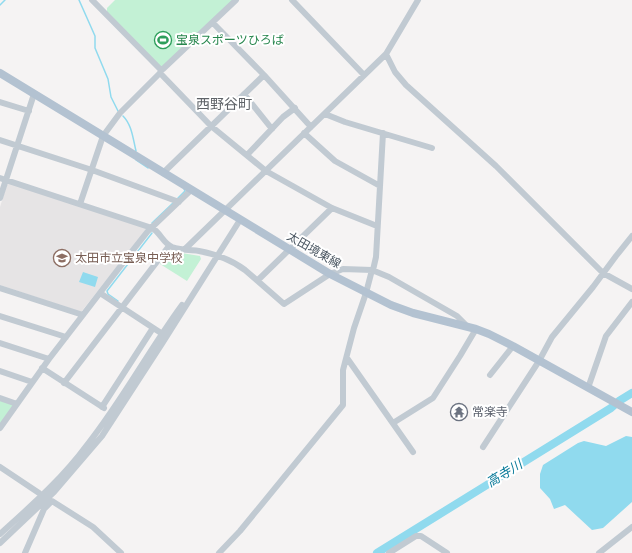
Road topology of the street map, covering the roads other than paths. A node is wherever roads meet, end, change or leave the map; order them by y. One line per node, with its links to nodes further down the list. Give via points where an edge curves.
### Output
1 (92, 0): 7 (street)
2 (236, 0): 5 (street)
3 (292, 0): 10 (street)
4 (418, 0): 6 (street)
5 (213, 23): 7 (street); 9 (street)
6 (386, 54): 10 (street); 47 (street, via 395,72 406,85 496,166)
7 (160, 70): 17 (street); 22 (street, via 120,113)
8 (0, 74): 11 (main road, 太田境東線)
9 (264, 75): 12 (street); 14 (street)
10 (364, 75): 16 (street)
11 (34, 94): 15 (street); 22 (main road, 太田境東線)
12 (244, 94): 17 (street); 19 (street)
13 (0, 102): 15 (street)
14 (295, 108): 18 (street); 19 (street)
15 (28, 111): 24 (street)
16 (325, 114): 18 (street); 21 (street)
17 (211, 126): 26 (street); 29 (street)
18 (311, 127): 20 (street)
19 (272, 129): 26 (street)
20 (304, 133): 28 (street); 31 (street, via 335,161)
21 (383, 133): 25 (street); 31 (street)
22 (103, 136): 27 (street); 29 (main road, 太田境東線)
23 (0, 140): 24 (street)
24 (17, 145): 27 (street); 30 (street)
25 (432, 148)
26 (247, 155): 28 (street)
27 (92, 170): 34 (street); 35 (street)
28 (266, 171): 36 (street); 37 (street)
29 (163, 173): 32 (main road, 太田境東線)
30 (3, 179): 33 (street); 35 (street)
31 (380, 186): 39 (street)
32 (191, 190): 34 (street); 37 (main road, 太田境東線)
33 (0, 198)
34 (179, 202): 40 (street)
35 (80, 204): 40 (street)
36 (332, 208): 39 (street); 44 (street)
37 (225, 210): 38 (main road, 太田境東線); 43 (street)
38 (240, 220): 44 (main road, 太田境東線); 45 (street)
39 (377, 226): 46 (street)
40 (152, 228): 42 (street); 52 (street)
41 (632, 236): 47 (street)
42 (169, 246): 43 (street); 55 (street)
43 (185, 249): 45 (street, via 200,251)
44 (288, 250): 48 (main road, 太田境東線); 49 (street)
45 (216, 258): 49 (street, via 239,266); 61 (street); 87 (street, via 102,436 54,492)
46 (373, 270): 48 (street, via 343,269); 53 (street); 58 (street, via 457,316)
47 (603, 273): 51 (street); 67 (street, via 552,337)
48 (330, 274): 49 (street, via 284,304); 53 (main road, 太田境東線)
49 (258, 280)
50 (0, 288): 56 (street)
51 (632, 289)
52 (100, 293): 55 (street); 56 (street)
53 (366, 293): 58 (main road, 太田境東線, via 413,313); 65 (street)
54 (632, 302): 73 (street, via 606,336)
55 (122, 307): 59 (street); 72 (street)
56 (83, 315): 62 (street)
57 (0, 316): 62 (street)
58 (466, 327): 60 (main road, 太田境東線)
59 (153, 328): 61 (street); 76 (street)
60 (476, 329): 64 (main road, 太田境東線); 79 (street, via 433,398)
61 (161, 334): 77 (street)
62 (66, 337): 66 (street)
63 (0, 343): 66 (street)
64 (513, 346): 67 (main road, 太田境東線); 70 (street)
65 (346, 358): 79 (street); 90 (street, via 343,370 343,405)
66 (49, 359): 68 (street)
67 (539, 361): 73 (main road, 太田境東線); 81 (street)
68 (42, 368): 71 (street); 72 (street)
69 (0, 371): 71 (street)
70 (490, 375)
71 (32, 382): 75 (street)
72 (64, 383): 76 (street)
73 (588, 388): 78 (main road, 太田境東線)
74 (0, 398): 75 (street)
75 (17, 404): 80 (street)
76 (102, 407): 77 (street)
77 (110, 412): 86 (street, via 68,468)
78 (632, 412)
79 (393, 423): 82 (street)
80 (0, 427)
81 (483, 447)
82 (413, 452)
83 (0, 467): 84 (street)
84 (39, 493)
85 (632, 527): 93 (street)
86 (0, 534)
87 (0, 543)
88 (25, 553): 89 (street, via 44,509 52,502 93,527)
89 (121, 553)
90 (219, 553)
91 (389, 553): 92 (street, via 416,536 424,537)
92 (447, 553)
93 (599, 553)

